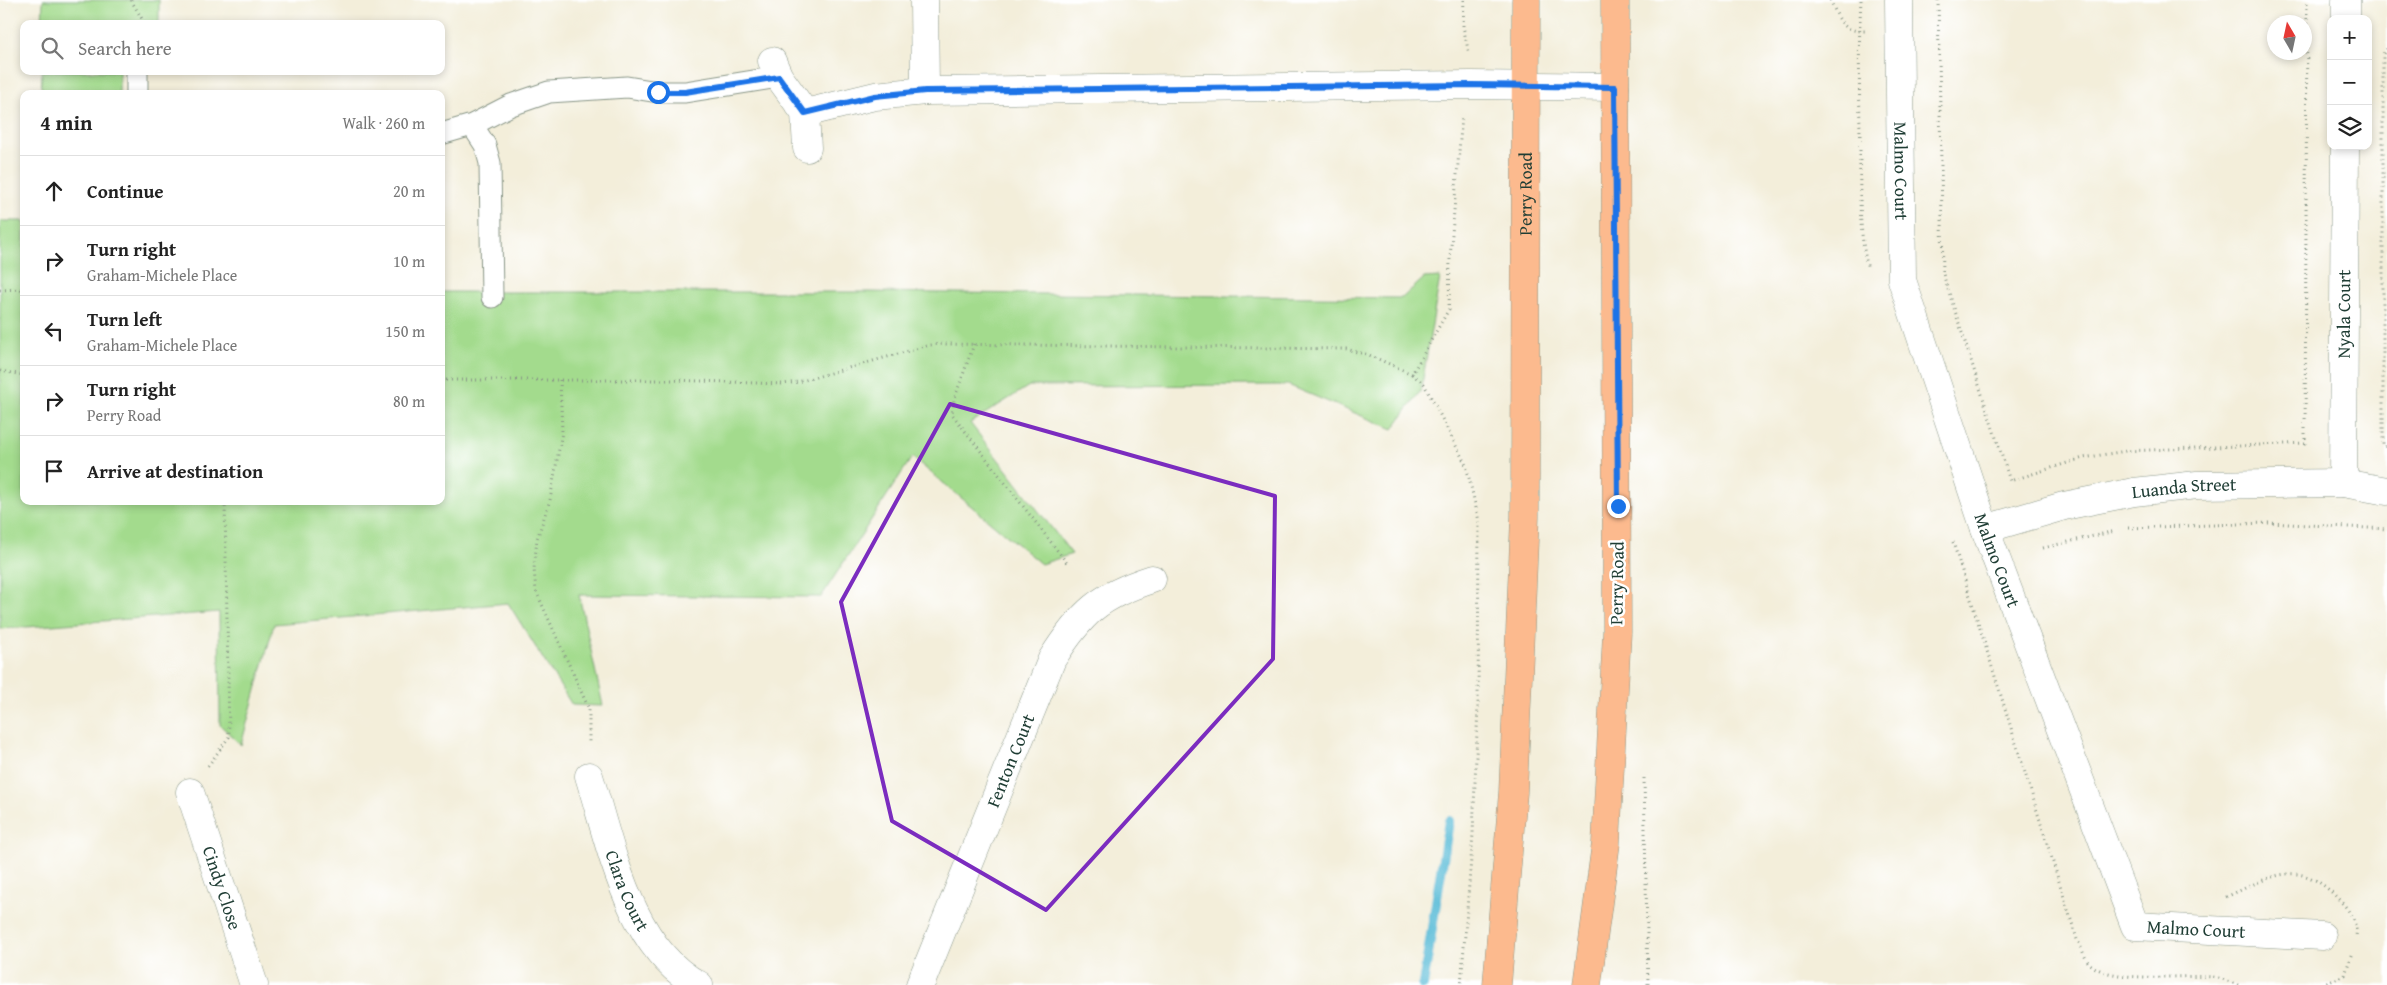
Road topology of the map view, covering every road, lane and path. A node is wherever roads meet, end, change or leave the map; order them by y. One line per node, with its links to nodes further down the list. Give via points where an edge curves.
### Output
1 (131, 0): 12 (path)
2 (924, 0): 21 (street)
3 (1464, 0): 17 (path, via 1463,26 1472,64)
4 (1526, 0): 18 (main road, Perry Road)
5 (1615, 0): 19 (main road, Perry Road)
6 (1830, 0): 13 (path, via 1844,28 1859,32)
7 (1899, 0): 13 (street, Malmo Court)
8 (1938, 0): 9 (path, via 1942,274 2010,481 2083,458 2126,451 2305,443)
9 (2307, 0)
10 (2346, 0): 11 (street)
11 (2346, 15)
12 (143, 20)
13 (1899, 30): 40 (street, Malmo Court, via 1902,280)
14 (2387, 49): 36 (path, via 2383,54 2383,446)
15 (775, 69): 22 (street); 23 (lane, via 685,92 627,87 549,92 511,105)
16 (137, 75): 20 (lane)
17 (1471, 85): 18 (street); 21 (street); 33 (path, via 1460,125 1449,309)
18 (1525, 86): 19 (street); 55 (main road, Perry Road, via 1524,536 1513,792)
19 (1615, 87): 56 (main road, Perry Road, via 1617,632 1606,843)
20 (137, 90)
21 (925, 91): 22 (street, via 875,96)
22 (805, 113): 25 (street)
23 (472, 125): 24 (lane); 29 (lane, via 485,145 490,163)
24 (445, 133)
25 (807, 148)
26 (2345, 150): 37 (street, Nyala Court)
27 (20, 288): 28 (path)
28 (0, 290)
29 (492, 297)
30 (974, 344): 33 (path, via 1346,349 1369,355); 35 (path, via 930,345 790,383); 43 (path, via 952,414)
31 (0, 371): 32 (path)
32 (20, 374)
33 (1412, 374): 54 (path, via 1424,384 1466,465 1479,521 1474,834)
34 (445, 380): 35 (path)
35 (560, 380): 45 (path, via 562,432 550,500 537,539 536,591 588,709)
36 (2387, 447)
37 (2344, 483): 38 (street, Luanda Street); 40 (street, Luanda Street, via 2197,485 2134,492 2064,506)
38 (2387, 491)
39 (225, 505): 46 (path, via 229,737)
40 (1985, 529): 48 (street, Malmo Court, via 2135,926)
41 (2387, 529): 42 (path, via 2268,523 2128,528)
42 (2039, 549)
43 (1067, 563)
44 (1152, 579): 53 (street, Fenton Court, via 1111,594 1088,610 1070,630 1052,659)
45 (589, 776): 52 (street, Clara Court, via 621,879 648,937 667,961)
46 (190, 792): 51 (street, Cindy Close)
47 (2223, 899): 49 (path, via 2274,874 2305,875 2323,883 2348,910 2357,931)
48 (2322, 936)
49 (2355, 940)
50 (2352, 949): 57 (path, via 2346,975)
51 (254, 985)
52 (699, 985)
53 (920, 985)
54 (1461, 985)
55 (1497, 985)
56 (1587, 985)
57 (2322, 985)

